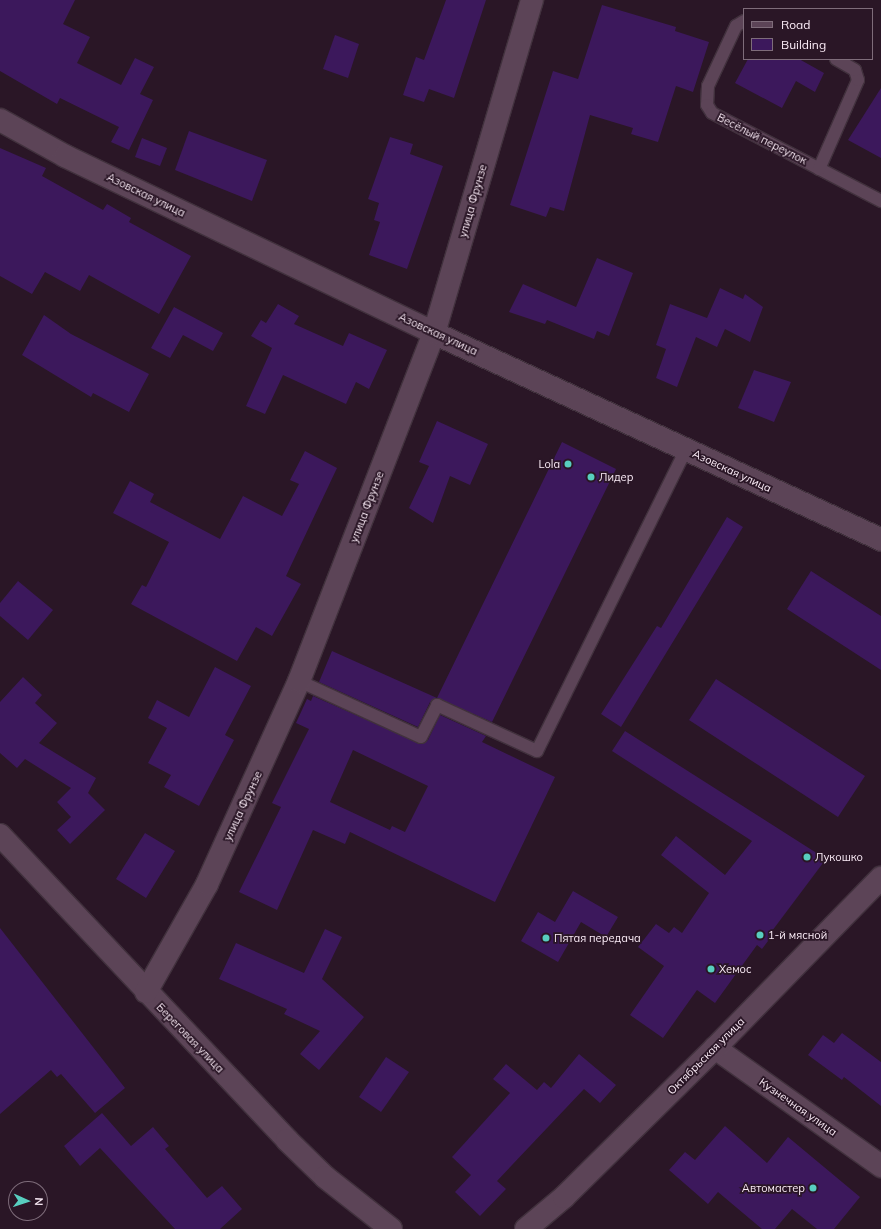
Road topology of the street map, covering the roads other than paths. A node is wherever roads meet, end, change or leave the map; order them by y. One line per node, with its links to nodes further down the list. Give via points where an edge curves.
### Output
1 (532, 0): 7 (street, улица Фрунзе)
2 (743, 22): 5 (lane, Весёлый переулок, via 736,26 708,86 707,105 712,113)
3 (838, 60): 5 (lane, Весёлый переулок, via 855,70 858,80)
4 (0, 120): 7 (street, Азовская улица, via 65,156)
5 (819, 169): 6 (lane, Весёлый переулок)
6 (881, 201)
7 (434, 333): 8 (street, Азовская улица); 10 (street, улица Фрунзе)
8 (686, 450): 9 (street, Азовская улица); 10 (lane, via 537,751 437,705 421,737)
9 (881, 540)
10 (299, 681): 13 (street, улица Фрунзе, via 207,884)
11 (0, 835): 13 (street, Береговая улица)
12 (881, 878): 14 (street, Октябрьская улица)
13 (146, 992): 16 (street, Береговая улица, via 308,1161)
14 (715, 1048): 15 (street, Кузнечная улица); 17 (street, Октябрьская улица, via 564,1197)
15 (881, 1166)
16 (391, 1229)
17 (526, 1229)

